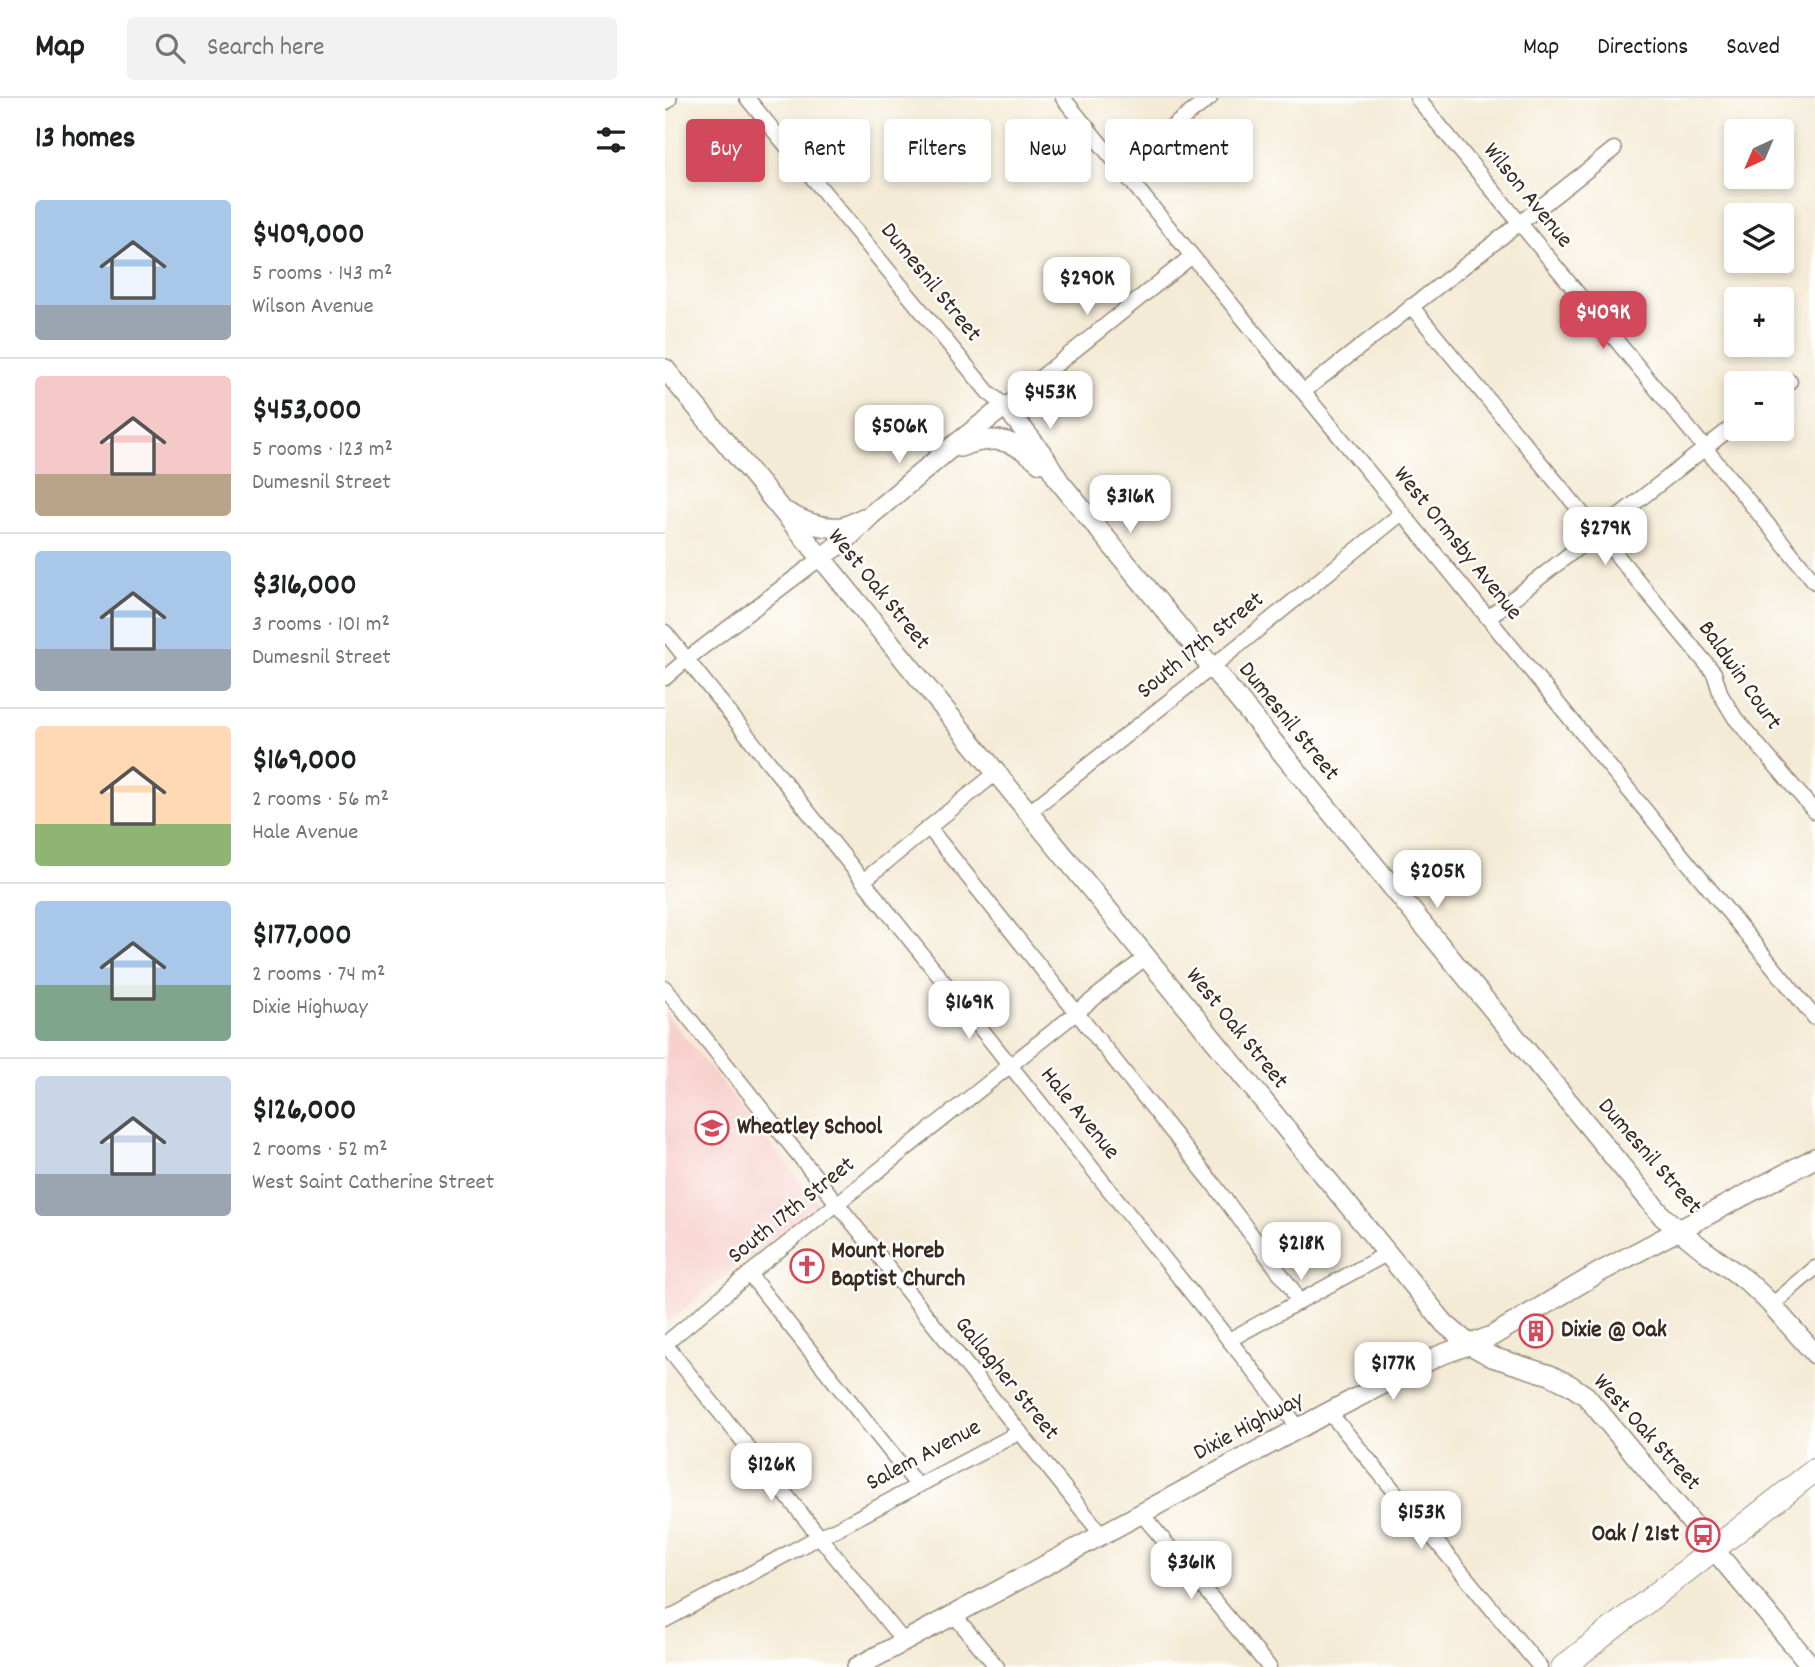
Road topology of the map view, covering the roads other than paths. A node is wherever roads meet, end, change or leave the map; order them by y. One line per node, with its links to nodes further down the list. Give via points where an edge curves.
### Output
1 (747, 98): 14 (street, Dumesnil Street)
2 (1063, 98): 7 (street, West Ormsby Avenue)
3 (1210, 98): 5 (street)
4 (1417, 98): 9 (street, Wilson Avenue)
5 (1182, 119)
6 (1614, 149): 9 (street)
7 (1105, 150)
8 (1131, 182): 10 (street, West Ormsby Avenue)
9 (1520, 223): 11 (street); 16 (street, Wilson Avenue)
10 (1192, 256): 13 (street, West Ormsby Avenue); 14 (street)
11 (1411, 306): 13 (street); 22 (street, Baldwin Court)
12 (665, 369): 19 (main road, West Oak Street)
13 (1303, 392): 20 (street, West Ormsby Avenue)
14 (1005, 406): 17 (main road); 18 (main road, Dumesnil Street)
15 (1724, 435): 16 (street)
16 (1706, 449): 22 (street); 24 (street, Wilson Avenue)
17 (947, 451): 18 (main road, via 998,439 1024,449); 21 (main road)
18 (1059, 481): 28 (main road, Dumesnil Street)
19 (779, 508): 21 (main road, via 818,526 844,527); 23 (main road, West Oak Street)
20 (1402, 513): 25 (street, West Ormsby Avenue); 28 (street, South 17th Street)
21 (870, 515): 23 (main road)
22 (1599, 532): 25 (street); 31 (street, Baldwin Court, via 1714,673 1735,718)
23 (821, 558): 27 (street); 30 (main road, West Oak Street)
24 (1815, 582)
25 (1488, 618): 38 (street, West Ormsby Avenue)
26 (665, 632): 27 (street, Hale Avenue)
27 (687, 659): 29 (street); 34 (street, Hale Avenue)
28 (1212, 667): 32 (street, South 17th Street); 42 (main road, Dumesnil Street)
29 (665, 678)
30 (996, 773): 32 (main road, West Oak Street); 33 (street)
31 (1815, 812)
32 (1028, 813): 35 (main road, West Oak Street)
33 (929, 828): 34 (street); 37 (street)
34 (863, 880): 39 (street, Hale Avenue)
35 (1146, 957): 37 (street, South 17th Street); 43 (main road, West Oak Street)
36 (665, 988): 41 (street, Gallagher Street)
37 (1077, 1012): 39 (street, South 17th Street); 46 (street, via 1212,1182)
38 (1815, 1018)
39 (1010, 1065): 41 (street, South 17th Street); 48 (street, Hale Avenue)
40 (1815, 1158): 42 (main road, Dixie Highway)
41 (837, 1204): 45 (street, South 17th Street); 54 (street, Gallagher Street)
42 (1679, 1231): 47 (main road, Dumesnil Street); 49 (main road, Dixie Highway, via 1492,1336)
43 (1388, 1253): 46 (street); 49 (main road, West Oak Street, via 1445,1324)
44 (1815, 1268): 47 (street)
45 (749, 1274): 50 (street, South 17th Street); 56 (street)
46 (1298, 1303): 48 (street)
47 (1772, 1305): 51 (main road, Dumesnil Street)
48 (1229, 1340): 53 (street, Hale Avenue)
49 (1469, 1343): 52 (main road, Dixie Highway); 60 (main road, West Oak Street, via 1497,1359 1559,1379 1586,1396)
50 (665, 1344): 59 (street)
51 (1815, 1354)
52 (1329, 1412): 53 (main road, Dixie Highway); 67 (street)
53 (1299, 1428): 57 (main road, Dixie Highway)
54 (1020, 1432): 56 (street, Salem Avenue); 58 (street, Gallagher Street)
55 (1815, 1470): 60 (main road)
56 (917, 1485): 59 (street, Salem Avenue)
57 (1141, 1513): 58 (main road, Dixie Highway); 66 (street)
58 (1102, 1535): 61 (main road, Dixie Highway)
59 (820, 1536): 62 (street, Salem Avenue); 63 (street)
60 (1714, 1549): 68 (main road); 69 (main road, West Oak Street)
61 (954, 1615): 63 (main road, Dixie Highway); 65 (street)
62 (665, 1619)
63 (904, 1642): 64 (main road, Dixie Highway)
64 (857, 1667)
65 (997, 1667)
66 (1269, 1667)
67 (1540, 1667)
68 (1563, 1667)
69 (1812, 1667)

